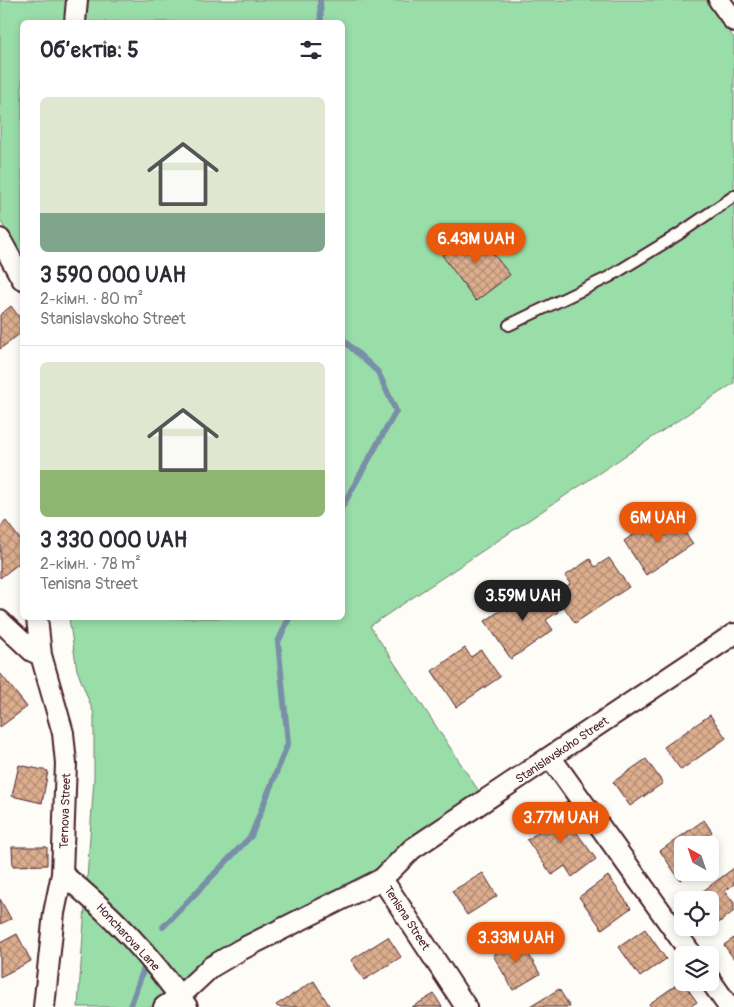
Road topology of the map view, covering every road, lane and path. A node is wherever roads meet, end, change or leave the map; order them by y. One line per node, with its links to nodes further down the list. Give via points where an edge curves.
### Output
1 (77, 0): 3 (street)
2 (719, 0): 4 (street)
3 (75, 20)
4 (734, 21)
5 (734, 196): 8 (lane, via 609,277)
6 (0, 239): 7 (street)
7 (20, 275)
8 (509, 325)
9 (37, 620): 12 (street, Ternova Street)
10 (0, 621): 12 (street, via 32,651)
11 (734, 634): 13 (street, Stanislavskoho Street)
12 (41, 655): 14 (street, Ternova Street, via 63,733 66,763)
13 (551, 758): 15 (street, Stanislavskoho Street, via 412,849); 16 (street)
14 (62, 874): 18 (street, Honcharova Lane, via 99,905 155,964); 19 (street, Ternova Street, via 54,913)
15 (382, 879): 18 (street, Stanislavskoho Street, via 211,967); 20 (street, Tenisna Street)
16 (686, 946)
17 (718, 991): 21 (street)
18 (177, 1004)
19 (44, 1007)
20 (466, 1007)
21 (729, 1007)

